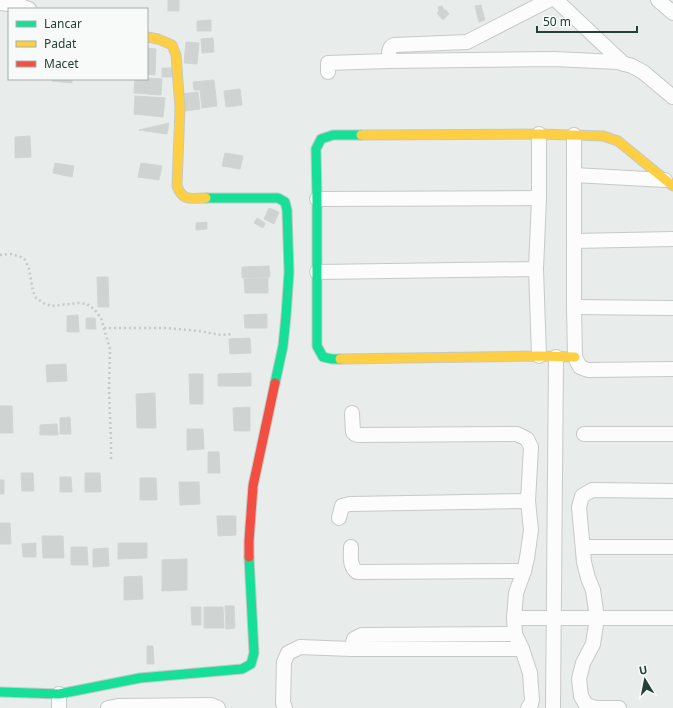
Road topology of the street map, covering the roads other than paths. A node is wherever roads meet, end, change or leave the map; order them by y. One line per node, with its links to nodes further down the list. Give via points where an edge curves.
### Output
1 (549, 0): 8 (street)
2 (556, 0): 11 (street)
3 (658, 0): 6 (street)
4 (0, 3): 5 (street)
5 (26, 8)
6 (673, 13)
7 (148, 37): 48 (street, via 172,45 176,55 180,108 177,186 180,194 187,198 278,198 285,202 287,210 289,272 283,346 253,486 249,562 254,653 251,664 242,669 140,678)
8 (467, 42): 9 (street); 10 (street, via 394,45 390,48)
9 (468, 59): 10 (street); 11 (street, via 554,59)
10 (389, 61): 12 (street, via 328,63)
11 (624, 64): 13 (street, via 643,72)
12 (328, 72)
13 (673, 97)
14 (539, 134): 15 (street); 18 (street); 19 (street, via 333,135 321,139 316,148)
15 (574, 135): 16 (street); 17 (street, via 603,136 618,141)
16 (574, 175): 17 (street); 21 (street)
17 (669, 183)
18 (539, 198): 19 (street); 22 (street)
19 (317, 199): 23 (street)
20 (673, 240): 21 (street)
21 (574, 241): 24 (street)
22 (536, 269): 23 (street); 26 (street)
23 (317, 272): 26 (street, via 317,346 323,357 332,359)
24 (574, 307): 25 (street); 28 (street)
25 (673, 308)
26 (539, 356): 27 (street)
27 (556, 357): 28 (street); 41 (street)
28 (575, 357): 29 (street, via 580,367 588,370)
29 (673, 369)
30 (352, 413): 34 (street, via 353,432 358,435 522,436 531,447)
31 (584, 434): 32 (street)
32 (673, 434)
33 (673, 491): 36 (street, via 592,490 582,496 579,507)
34 (528, 501): 35 (street, via 350,504 342,506); 39 (street, via 531,530)
35 (340, 518)
36 (583, 546): 37 (street); 42 (street, via 584,562 593,590)
37 (673, 546)
38 (351, 548): 39 (street, via 352,565 357,572)
39 (524, 571): 40 (street, via 516,594)
40 (514, 618): 41 (street); 44 (street)
41 (554, 618): 42 (street); 53 (street)
42 (597, 618): 43 (street); 54 (street, via 592,644 579,679 581,696 586,705 596,708)
43 (673, 618)
44 (515, 634): 45 (street, via 362,635 354,639); 46 (street)
45 (351, 649): 46 (street); 51 (street, via 300,647 288,653 284,662)
46 (522, 649): 52 (street, via 530,673 532,700)
47 (0, 692): 48 (street)
48 (59, 701)
49 (108, 708): 50 (street, via 211,705)
50 (218, 708)
51 (285, 708)
52 (528, 708)
53 (553, 708)
54 (619, 708)

